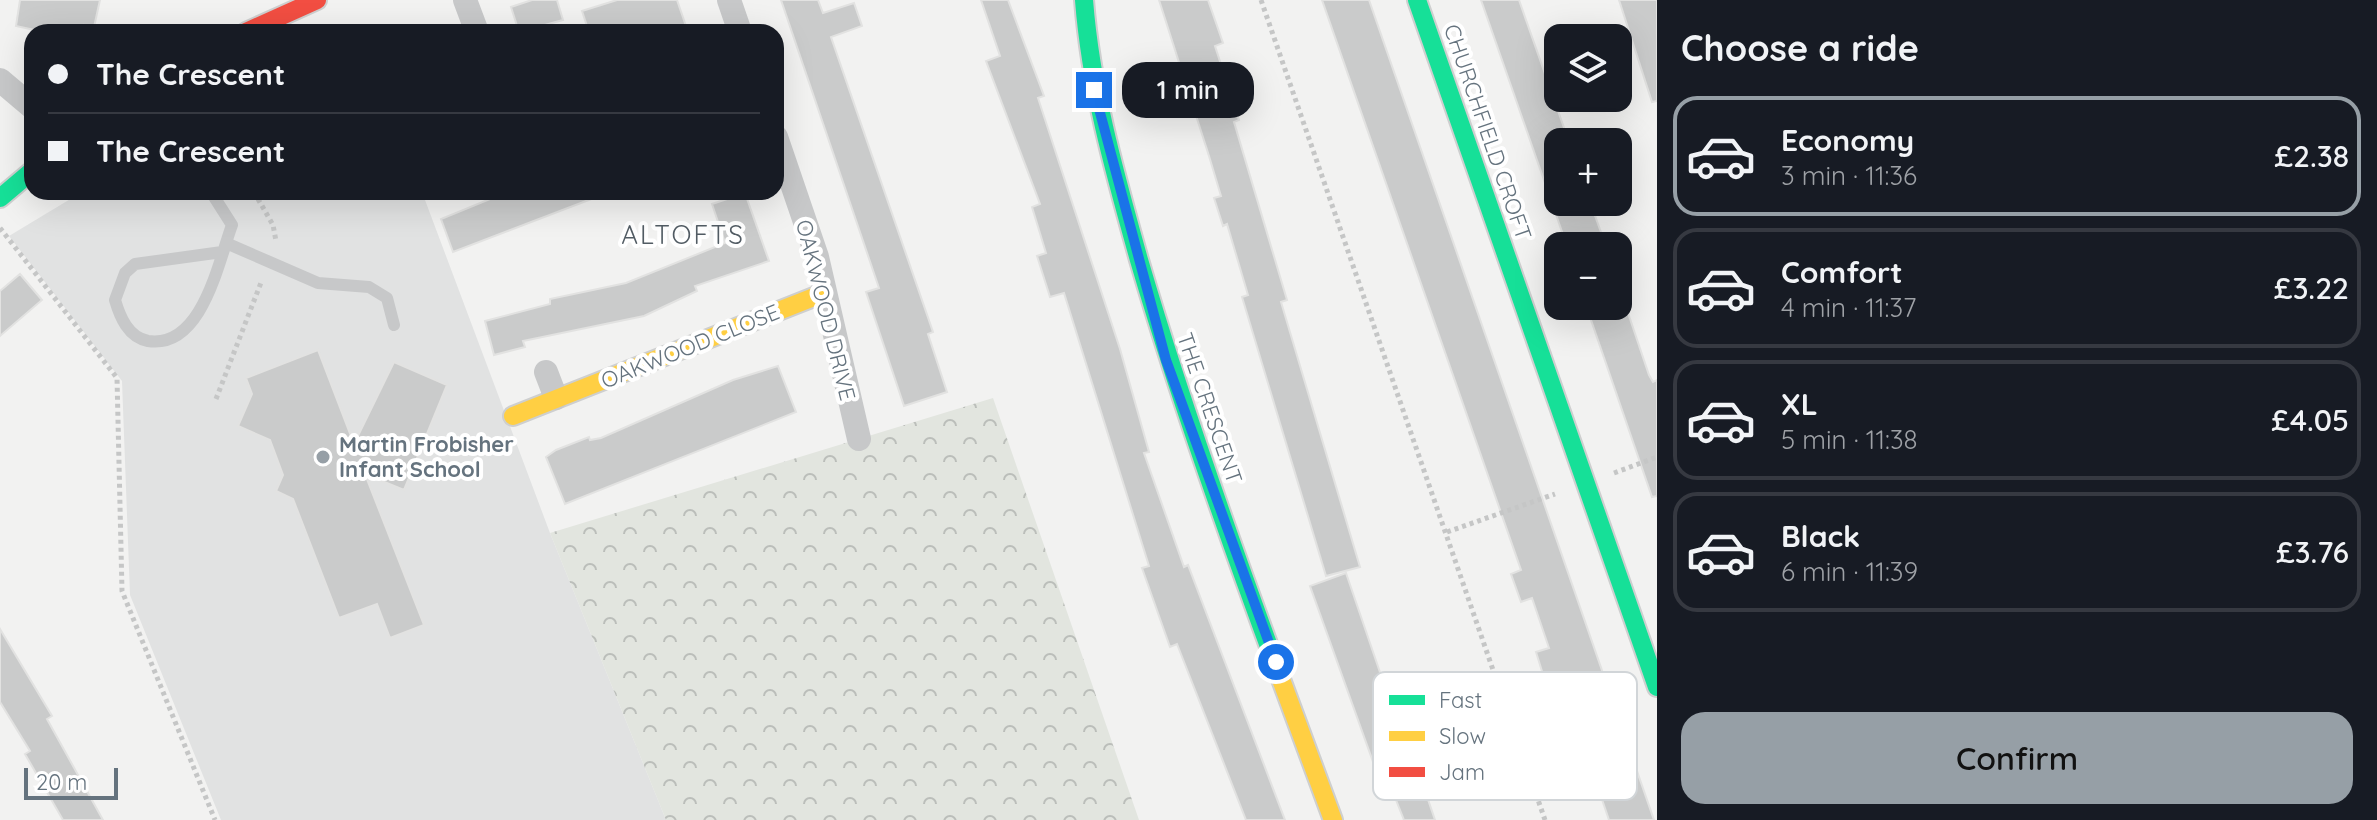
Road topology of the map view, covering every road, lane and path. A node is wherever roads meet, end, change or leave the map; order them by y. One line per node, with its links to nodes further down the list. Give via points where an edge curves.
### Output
1 (317, 0): 7 (street)
2 (465, 0): 8 (street)
3 (729, 0): 9 (street)
4 (1084, 0): 31 (street, THE CRESCENT, via 1099,116 1166,360)
5 (1261, 0): 27 (path)
6 (1417, 0): 28 (street, CHURCHFIELD CROFT)
7 (264, 24)
8 (474, 24)
9 (737, 24)
10 (0, 80): 11 (street)
11 (24, 98)
12 (784, 160): 20 (street, OAKWOOD DRIVE)
13 (24, 178): 14 (street)
14 (0, 198)
15 (216, 200): 18 (lane, via 232,225)
16 (259, 200): 19 (path, via 276,236)
17 (0, 228): 30 (path, via 117,378 122,591)
18 (224, 247): 18 (lane, via 135,264 125,273 115,300 126,326 147,341 176,337 188,329); 19 (lane)
19 (269, 262): 21 (lane, via 318,283 369,287 387,298); 24 (path)
20 (824, 293): 23 (street, OAKWOOD CLOSE); 26 (street, OAKWOOD DRIVE)
21 (394, 325)
22 (546, 372): 23 (street)
23 (556, 398): 25 (street, OAKWOOD CLOSE)
24 (216, 399)
25 (513, 416)
26 (859, 439)
27 (1494, 672)
28 (1657, 687)
29 (1538, 800): 32 (path)
30 (215, 820)
31 (1333, 820)
32 (1545, 820)

